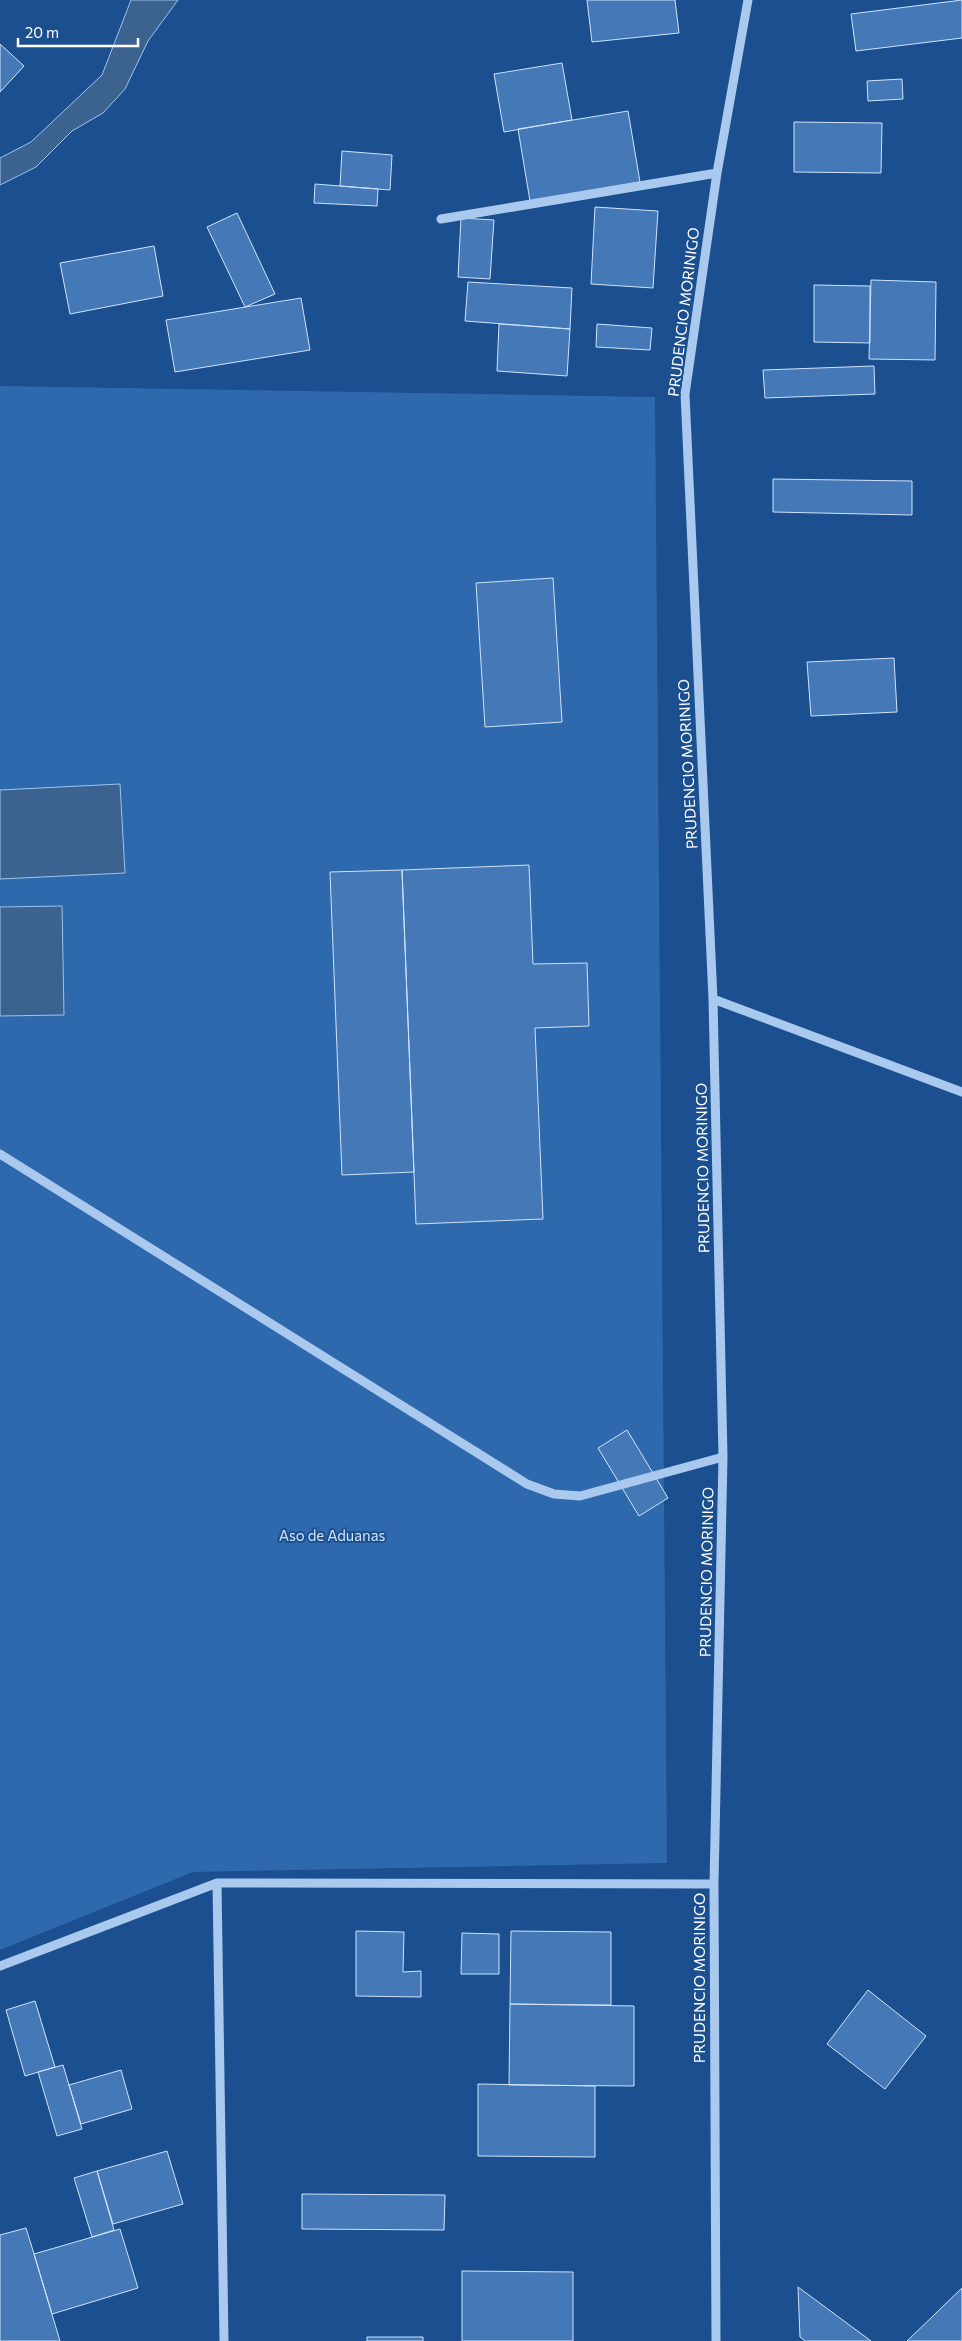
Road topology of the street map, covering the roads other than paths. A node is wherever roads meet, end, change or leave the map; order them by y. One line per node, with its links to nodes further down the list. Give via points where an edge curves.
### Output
1 (748, 0): 2 (street, PRUDENCIO MORINIGO)
2 (717, 173): 3 (street); 4 (street, PRUDENCIO MORINIGO, via 685,394)
3 (441, 219)
4 (713, 999): 5 (street); 7 (street, PRUDENCIO MORINIGO)
5 (962, 1092)
6 (0, 1154): 7 (street, via 528,1484 554,1494 580,1496)
7 (723, 1457): 9 (street, PRUDENCIO MORINIGO)
8 (217, 1883): 9 (street); 10 (street); 11 (street)
9 (714, 1884): 12 (street, PRUDENCIO MORINIGO)
10 (0, 1966)
11 (221, 2340)
12 (716, 2341)

